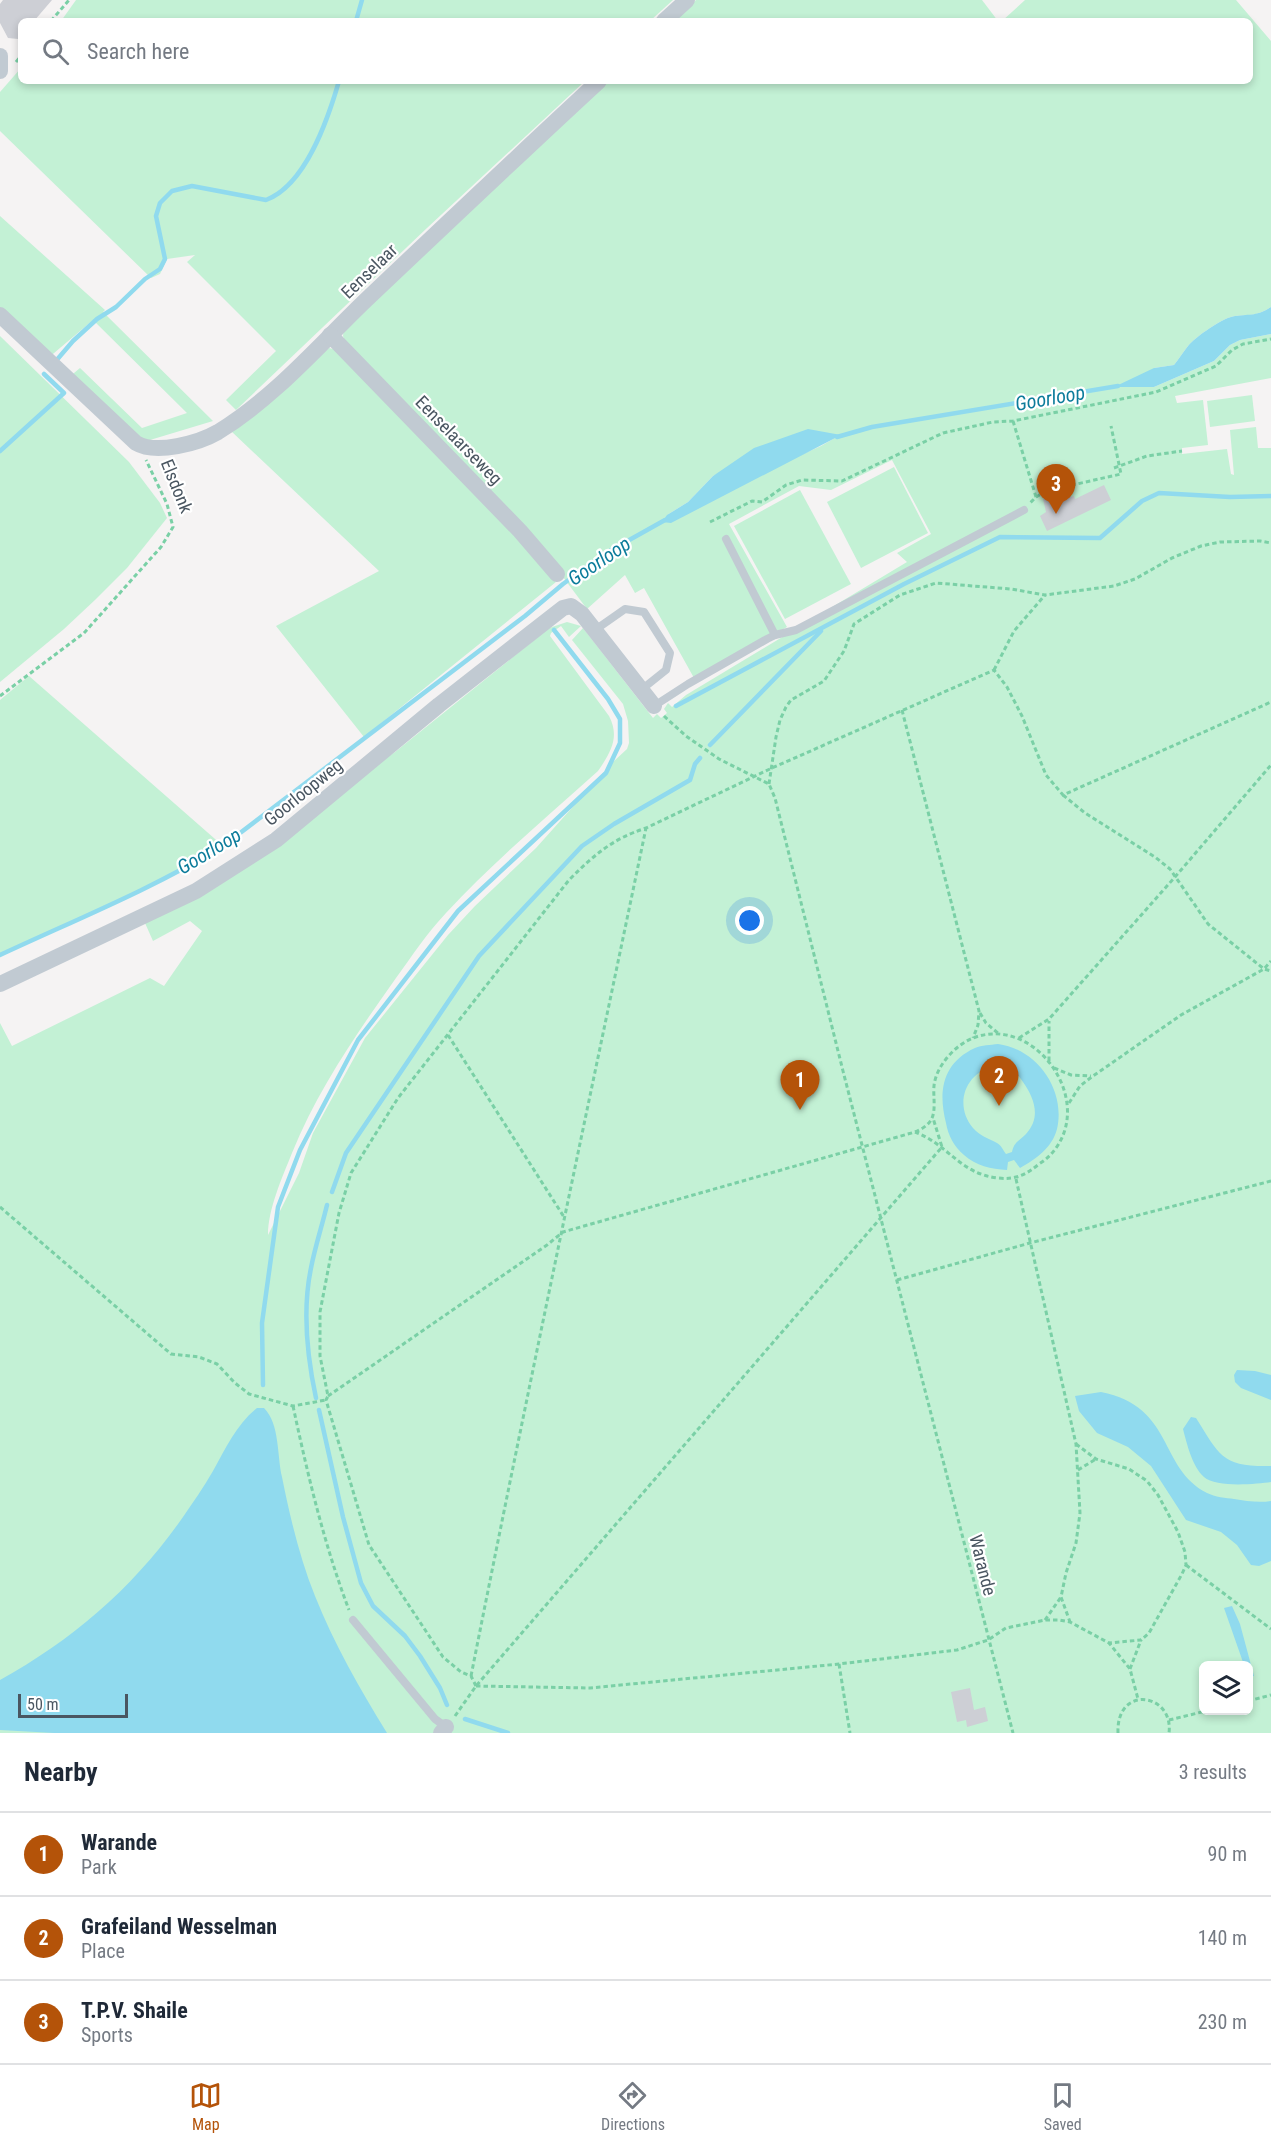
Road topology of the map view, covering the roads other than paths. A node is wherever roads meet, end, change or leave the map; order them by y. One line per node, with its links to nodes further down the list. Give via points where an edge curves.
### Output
1 (687, 0): 2 (street)
2 (667, 18)
3 (0, 56): 4 (street)
4 (0, 71)
5 (596, 84): 7 (street, Eenselaar)
6 (0, 315): 8 (street, Elsdonk)
7 (330, 335): 8 (street, Eenselaar, via 267,398 216,433 175,447); 11 (street, Eenselaarseweg)
8 (145, 449)
9 (1023, 510): 13 (lane, via 796,630)
10 (726, 539): 13 (lane)
11 (557, 574)
12 (595, 630): 14 (street); 14 (lane, via 625,609 644,612 670,653 666,670); 16 (street, Goorloopweg, via 571,606 563,608 276,840 196,891)
13 (775, 635): 15 (lane)
14 (641, 690): 15 (street)
15 (654, 706)
16 (0, 984)
17 (353, 1620): 18 (lane)
18 (443, 1730)

